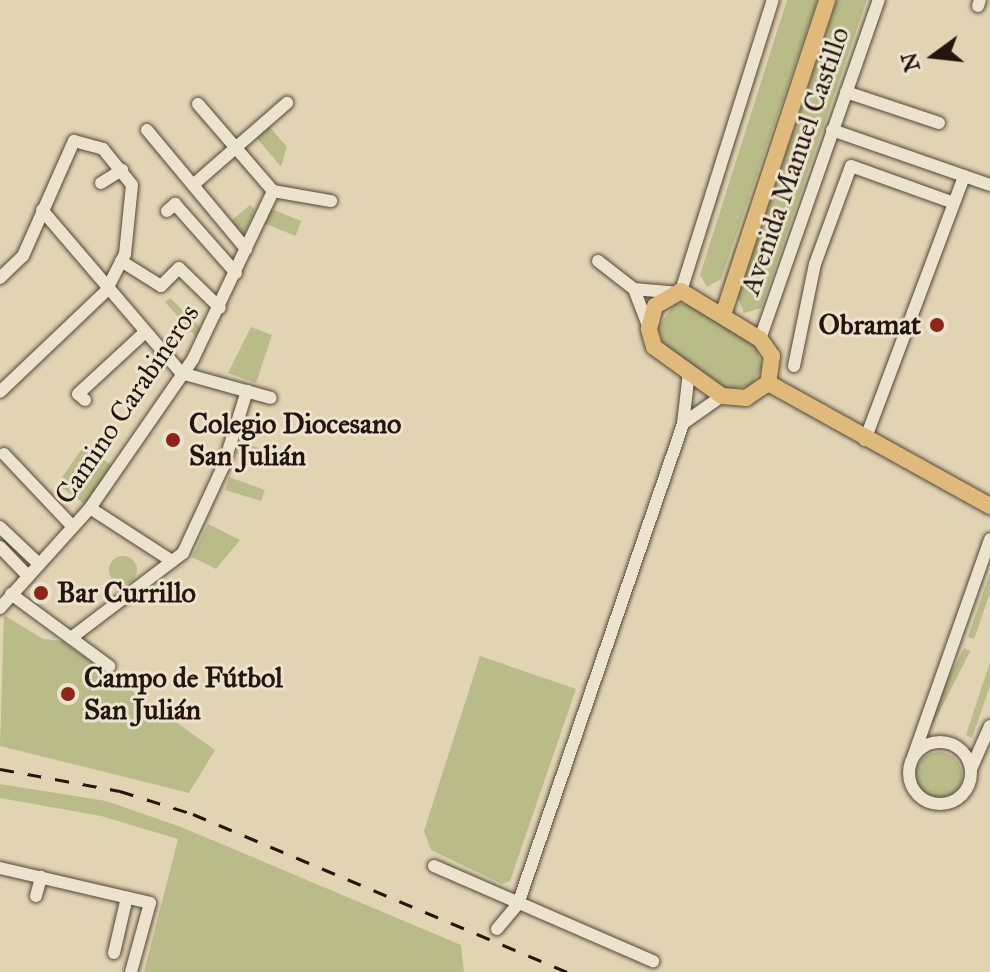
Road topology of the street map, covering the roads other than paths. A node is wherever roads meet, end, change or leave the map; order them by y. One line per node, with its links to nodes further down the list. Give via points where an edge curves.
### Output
1 (773, 0): 30 (street)
2 (827, 0): 32 (main road, Avenida Manuel Castillo)
3 (879, 0): 4 (street, Avenida Manuel Castillo)
4 (846, 92): 7 (street); 9 (street, Avenida Manuel Castillo)
5 (287, 103): 10 (street)
6 (198, 104): 10 (street)
7 (939, 123)
8 (147, 130): 14 (street)
9 (832, 130): 12 (street); 35 (street, Avenida Manuel Castillo)
10 (236, 147): 14 (street); 16 (street)
11 (122, 170): 13 (street); 20 (street, via 103,149 74,141); 24 (street, via 134,204)
12 (964, 176): 15 (street); 18 (street)
13 (101, 183)
14 (193, 185): 19 (street)
15 (990, 185)
16 (273, 191): 17 (street); 23 (street, Camino Carabineros)
17 (331, 201)
18 (954, 203): 36 (street, via 851,166 815,264); 46 (street)
19 (213, 209): 22 (street); 23 (street)
20 (42, 210): 27 (street, via 23,256); 29 (street)
21 (167, 211): 22 (street, via 175,204)
22 (193, 224): 26 (street)
23 (246, 249): 26 (street, Camino Carabineros)
24 (121, 261): 29 (street); 31 (street, via 161,286 179,268)
25 (598, 261): 28 (street)
26 (236, 273): 31 (street, Camino Carabineros)
27 (0, 278)
28 (634, 289): 30 (street); 33 (street)
29 (106, 291): 34 (street); 41 (street)
30 (676, 292): 32 (main road); 33 (main road, via 655,306)
31 (220, 308): 38 (street, Camino Carabineros)
32 (724, 312): 35 (main road)
33 (649, 329): 37 (main road, via 654,347)
34 (144, 333): 38 (street); 44 (street, via 78,394)
35 (760, 339): 39 (main road, via 772,356)
36 (794, 366)
37 (689, 372): 42 (main road); 45 (street)
38 (181, 373): 40 (street); 49 (street, Camino Carabineros)
39 (768, 383): 42 (main road, via 746,398); 46 (main road)
40 (247, 391): 43 (street); 54 (street, via 223,467)
41 (0, 392)
42 (722, 396): 45 (street)
43 (271, 398)
44 (85, 400)
45 (683, 424): 69 (street)
46 (865, 440): 48 (main road)
47 (4, 454): 51 (street)
48 (990, 506)
49 (90, 508): 51 (street, Camino Carabineros); 54 (street)
50 (0, 527): 55 (street)
51 (73, 527): 55 (street, Camino Carabineros)
52 (990, 539): 62 (street)
53 (0, 547): 56 (street)
54 (172, 561): 59 (street)
55 (38, 563): 56 (street, Camino Carabineros)
56 (27, 575): 57 (street, Camino Carabineros)
57 (11, 594): 58 (street, Camino Carabineros); 59 (street)
58 (0, 608)
59 (71, 638): 60 (street)
60 (109, 666)
61 (990, 726): 63 (street)
62 (913, 757): 63 (street, via 946,742 963,752); 63 (street, via 911,785 934,804 961,796)
63 (971, 769)
64 (434, 866): 69 (street)
65 (0, 868): 66 (street)
66 (41, 877): 67 (street); 68 (street)
67 (36, 896)
68 (127, 897): 71 (street); 73 (street, via 150,903)
69 (518, 904): 70 (street); 72 (street)
70 (497, 929)
71 (114, 953)
72 (653, 961)
73 (131, 972)

